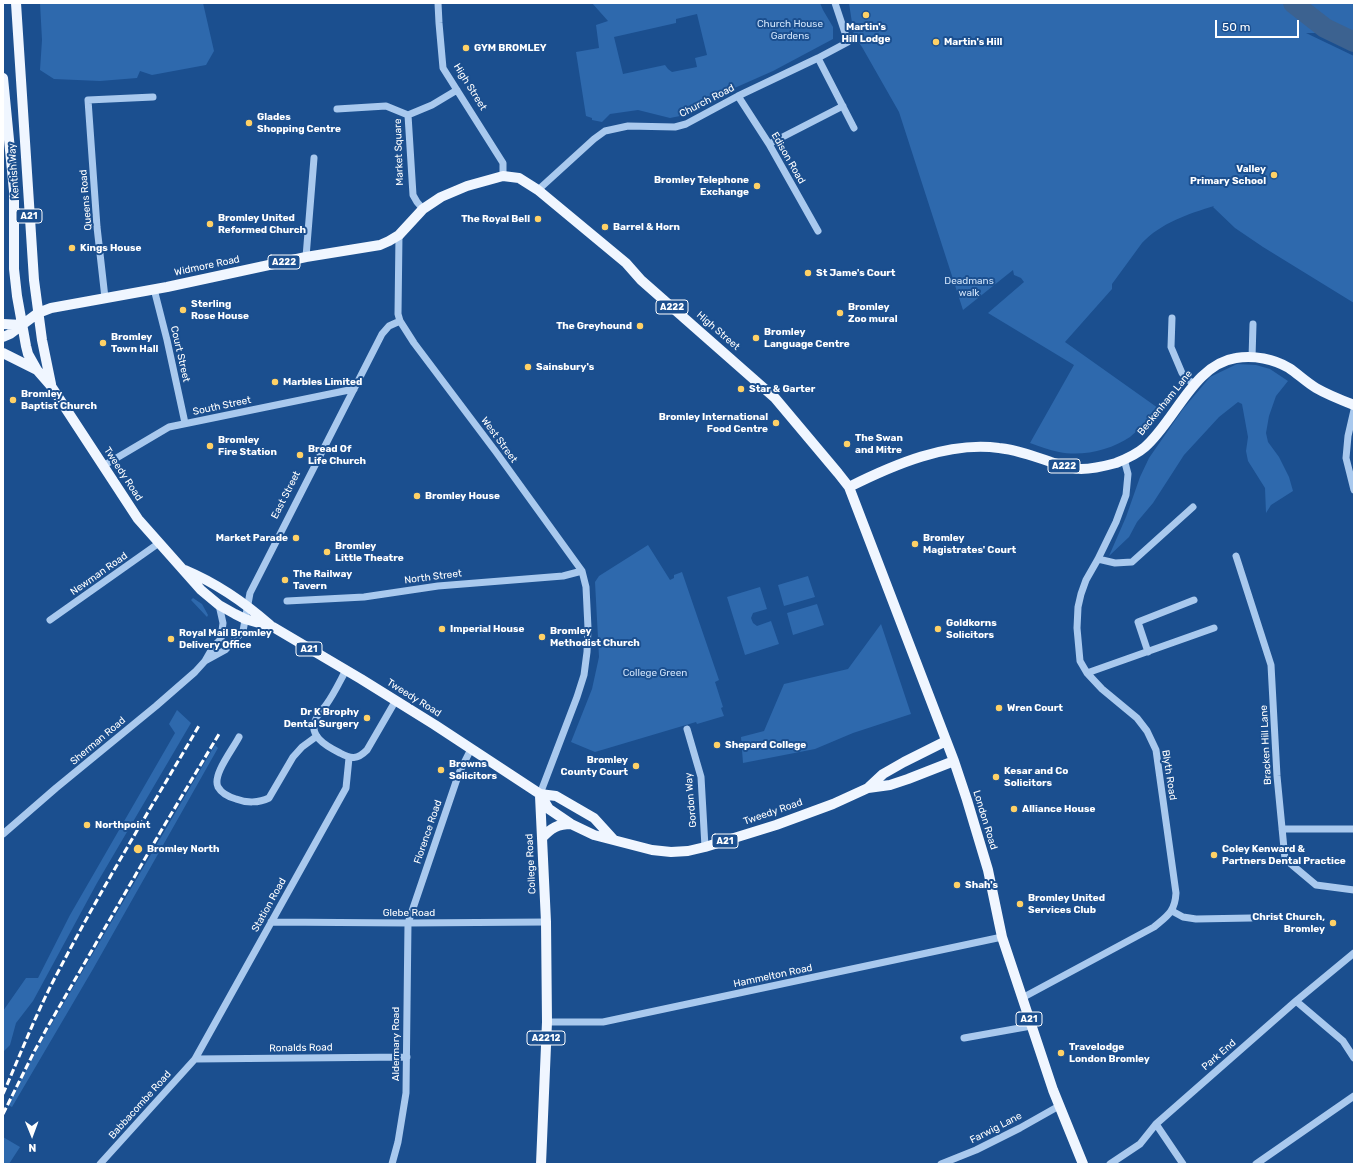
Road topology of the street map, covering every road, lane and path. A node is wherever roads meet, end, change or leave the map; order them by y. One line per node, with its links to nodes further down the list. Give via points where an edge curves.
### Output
1 (16, 3): 23 (main road, Kentish Way / A21)
2 (438, 3): 6 (street, High Street, via 443,68)
3 (835, 3): 4 (street, Church Road, via 848,42)
4 (818, 58): 7 (street, Church Road); 9 (street)
5 (3, 78): 28 (main road, Kentish Way / A21, via 14,191 15,281)
6 (457, 90): 11 (street, Market Square); 15 (street, High Street, via 503,163)
7 (738, 96): 13 (street, Edison Road); 16 (street, Church Road, via 686,124 675,127 628,126 605,131 594,138)
8 (153, 98): 22 (street, Queens Road, via 88,100)
9 (843, 106): 12 (street); 13 (street)
10 (337, 109): 11 (street, via 386,106)
11 (408, 115): 17 (street, Market Square, via 413,195)
12 (854, 128)
13 (769, 144): 18 (street, Edison Road)
14 (314, 158): 20 (street)
15 (503, 176): 16 (main road, High Street / A222, via 519,178); 17 (main road, A222, via 455,190)
16 (538, 190): 41 (main road, High Street / A222, via 626,263 641,280 765,388)
17 (424, 209): 19 (main road, A222)
18 (818, 231)
19 (399, 235): 20 (main road, Widmore Road / A222, via 380,245); 25 (street)
20 (306, 258): 21 (main road, Widmore Road / A222)
21 (154, 289): 22 (main road, Widmore Road / A222); 38 (street, Court Street)
22 (105, 298): 23 (main road, Widmore Road / A222, via 51,308)
23 (38, 313): 28 (main road, Widmore Road / A222); 34 (main road, Tweedy Road / A21)
24 (1172, 318): 33 (street, via 1171,347 1182,373)
25 (400, 321): 35 (street, East Street, via 389,326 382,334); 48 (street, West Street)
26 (3, 324): 28 (main road)
27 (1253, 324): 31 (street)
28 (22, 325): 29 (main road, Widmore Road / A222); 32 (main road, Tweedy Road / A21, via 31,361)
29 (3, 337)
30 (3, 353): 32 (main road)
31 (1252, 358): 33 (main road, Beckenham Lane / A222, via 1236,358 1224,362 1207,372); 36 (main road, Beckenham Lane / A222, via 1282,364 1317,389)
32 (37, 370): 34 (main road, Tweedy Road / A21)
33 (1194, 385): 39 (main road, Beckenham Lane / A222, via 1151,442)
34 (51, 386): 40 (main road, Tweedy Road / A21)
35 (354, 389): 38 (street, South Street); 52 (street, East Street, via 250,593)
36 (1354, 405)
37 (1354, 410): 42 (street, via 1346,458)
38 (185, 423): 40 (street, South Street, via 169,427)
39 (1124, 459): 41 (main road, Beckenham Lane / A222, via 1096,468 1081,469 1006,449 962,448 917,458); 46 (street, Blyth Road, via 1128,474 1126,495)
40 (103, 466): 44 (main road, Tweedy Road / A21, via 138,519)
41 (849, 487): 65 (main road, London Road / A222)
42 (1354, 490)
43 (1193, 508): 46 (street, via 1132,562 1115,563)
44 (159, 543): 47 (main road, Tweedy Road / A21); 54 (street, Newman Road)
45 (1236, 556): 72 (street, Bracken Hill Lane, via 1272,665)
46 (1098, 559): 60 (street, Blyth Road, via 1081,594 1077,614 1080,661)
47 (183, 569): 51 (main road, Tweedy Road / A21, via 201,590); 52 (main road, Tweedy Road / A21, via 203,577)
48 (582, 571): 50 (street, North Street, via 563,576 438,586 364,597); 70 (street, College Road, via 586,587 588,628 584,675)
49 (1194, 600): 57 (street, via 1138,622)
50 (286, 601)
51 (219, 604): 53 (main road, Tweedy Road / A21); 58 (street, Sherman Road, via 223,623 221,639 209,652)
52 (247, 605): 53 (street); 55 (main road, Tweedy Road / A21)
53 (245, 619): 55 (main road, Tweedy Road / A21); 58 (street, Sherman Road, via 243,631 225,650)
54 (50, 620)
55 (273, 627): 59 (main road, Tweedy Road / A21)
56 (1214, 628): 57 (street)
57 (1148, 652): 60 (street)
58 (205, 661): 74 (street, Sherman Road, via 156,706)
59 (346, 670): 61 (main road, Tweedy Road / A21); 63 (street, via 314,722)
60 (1087, 673): 79 (street, Blyth Road, via 1137,718 1156,750 1176,893)
61 (396, 700): 66 (main road, Tweedy Road / A21); 67 (street, via 367,750)
62 (687, 728): 77 (street, Gordon Way, via 701,777)
63 (316, 736): 64 (street, via 293,757 269,798 263,802 238,800 225,795 219,789 217,782 221,768); 67 (street, via 327,746)
64 (239, 738)
65 (946, 741): 68 (main road, London Road / A21); 69 (main road, Tweedy Road / A21, via 884,774)
66 (471, 749): 70 (main road, Tweedy Road / A21); 83 (street, Florence Road, via 459,774)
67 (349, 758): 81 (street, Station Road, via 346,788)
68 (954, 761): 69 (main road, Tweedy Road / A21, via 890,785); 84 (main road, London Road / A21, via 988,870)
69 (868, 788): 77 (main road, Tweedy Road / A21, via 776,825)
70 (540, 794): 71 (main road, Tweedy Road / A21, via 549,810); 75 (main road, College Road / A2212); 76 (main road, Tweedy Road / A21, via 556,796 594,818)
71 (572, 824): 75 (main road, via 555,826); 76 (main road, Tweedy Road / A21, via 594,835)
72 (1282, 828): 73 (street); 78 (street, Bracken Hill Lane, via 1285,859 1316,885)
73 (1354, 829)
74 (3, 834)
75 (542, 838): 82 (main road, College Road / A2212)
76 (614, 840): 77 (main road, Tweedy Road / A21, via 671,852)
77 (705, 847)
78 (1354, 890)
79 (1172, 911): 80 (street, via 1183,917 1196,919); 86 (street, via 1154,927)
80 (1251, 918)
81 (271, 922): 83 (street, Glebe Road); 93 (street, Station Road)
82 (546, 922): 83 (street, Glebe Road); 88 (main road, College Road / A2212)
83 (408, 923): 91 (street, Aldermary Road)
84 (1002, 938): 86 (main road, London Road / A21); 88 (street, Hammelton Road, via 603,1022)
85 (1354, 953): 87 (street, Park End)
86 (1022, 998): 89 (main road, London Road / A21)
87 (1296, 1001): 92 (street, via 1343,1041); 96 (street, Park End)
88 (546, 1022): 99 (main road, College Road / A2212)
89 (1031, 1026): 90 (street); 95 (main road, London Road / A21)
90 (964, 1038)
91 (407, 1057): 93 (street, Ronalds Road); 98 (street, Aldermary Road, via 404,1113)
92 (1354, 1058)
93 (195, 1059): 97 (street, Babbacombe Road)
94 (1354, 1096): 104 (street)
95 (1059, 1106): 100 (street, Farwig Lane, via 976,1150); 101 (main road, London Road / A21)
96 (1156, 1124): 102 (street, Park End, via 1140,1144); 103 (street)
97 (100, 1164)
98 (392, 1164)
99 (541, 1164)
100 (941, 1164)
101 (1083, 1164)
102 (1110, 1164)
103 (1183, 1164)
104 (1256, 1164)

